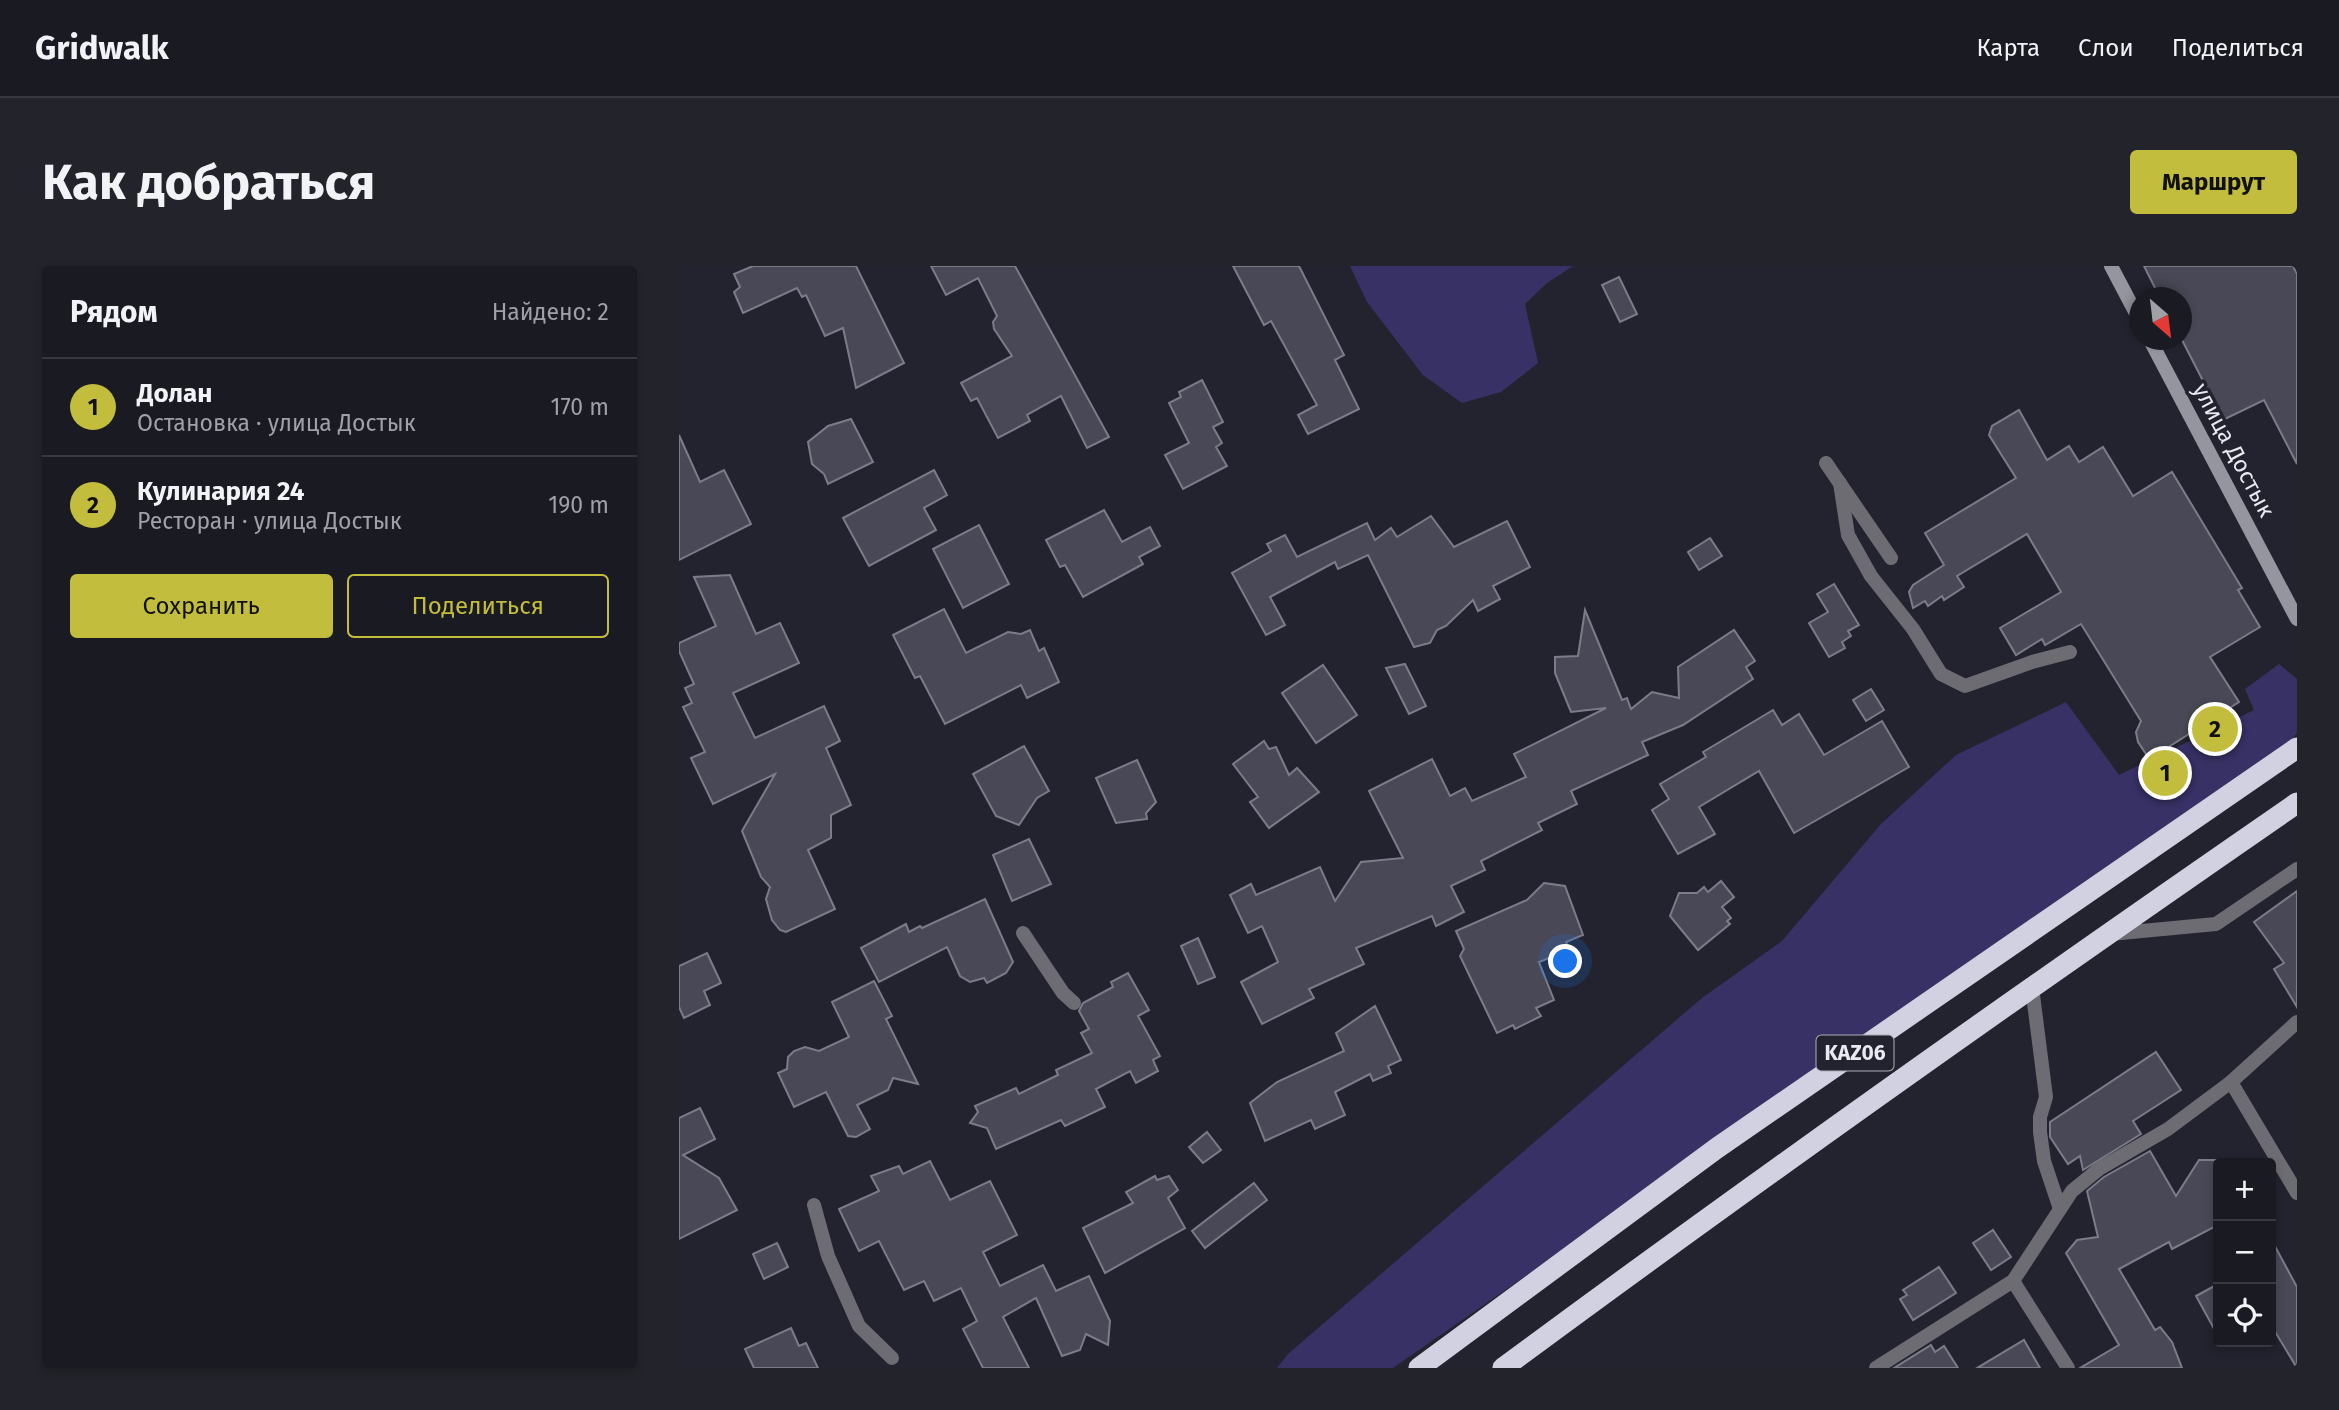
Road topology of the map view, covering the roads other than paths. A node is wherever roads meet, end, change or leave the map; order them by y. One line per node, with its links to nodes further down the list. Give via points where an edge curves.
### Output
1 (2111, 266): 2 (main road)
2 (2129, 300)
3 (2155, 350): 7 (main road, улица Достык)
4 (1826, 463): 5 (street)
5 (1840, 483): 6 (street); 8 (street, via 1848,535 1871,576 1941,674 1965,686)
6 (1891, 558)
7 (2297, 619)
8 (2070, 652)
9 (2297, 748): 23 (highway, KАZ06, via 1717,1148)
10 (2297, 803): 13 (highway, KАZ06)
11 (2297, 869): 13 (street, via 2216,924)
12 (1023, 933): 15 (street, via 1062,993)
13 (2107, 934): 14 (highway, KАZ06)
14 (2032, 987): 20 (street, via 2046,1097 2040,1132); 24 (highway, KАZ06)
15 (1074, 1003)
16 (2297, 1021): 17 (street)
17 (2231, 1082): 18 (street); 20 (street, via 2168,1129 2099,1169 2072,1191)
18 (2297, 1193)
19 (814, 1205): 22 (street, via 828,1256 859,1326)
20 (2060, 1209): 21 (street)
21 (2013, 1281): 25 (street); 26 (street)
22 (892, 1358)
23 (1419, 1368)
24 (1503, 1368)
25 (1876, 1368)
26 (2068, 1368)

